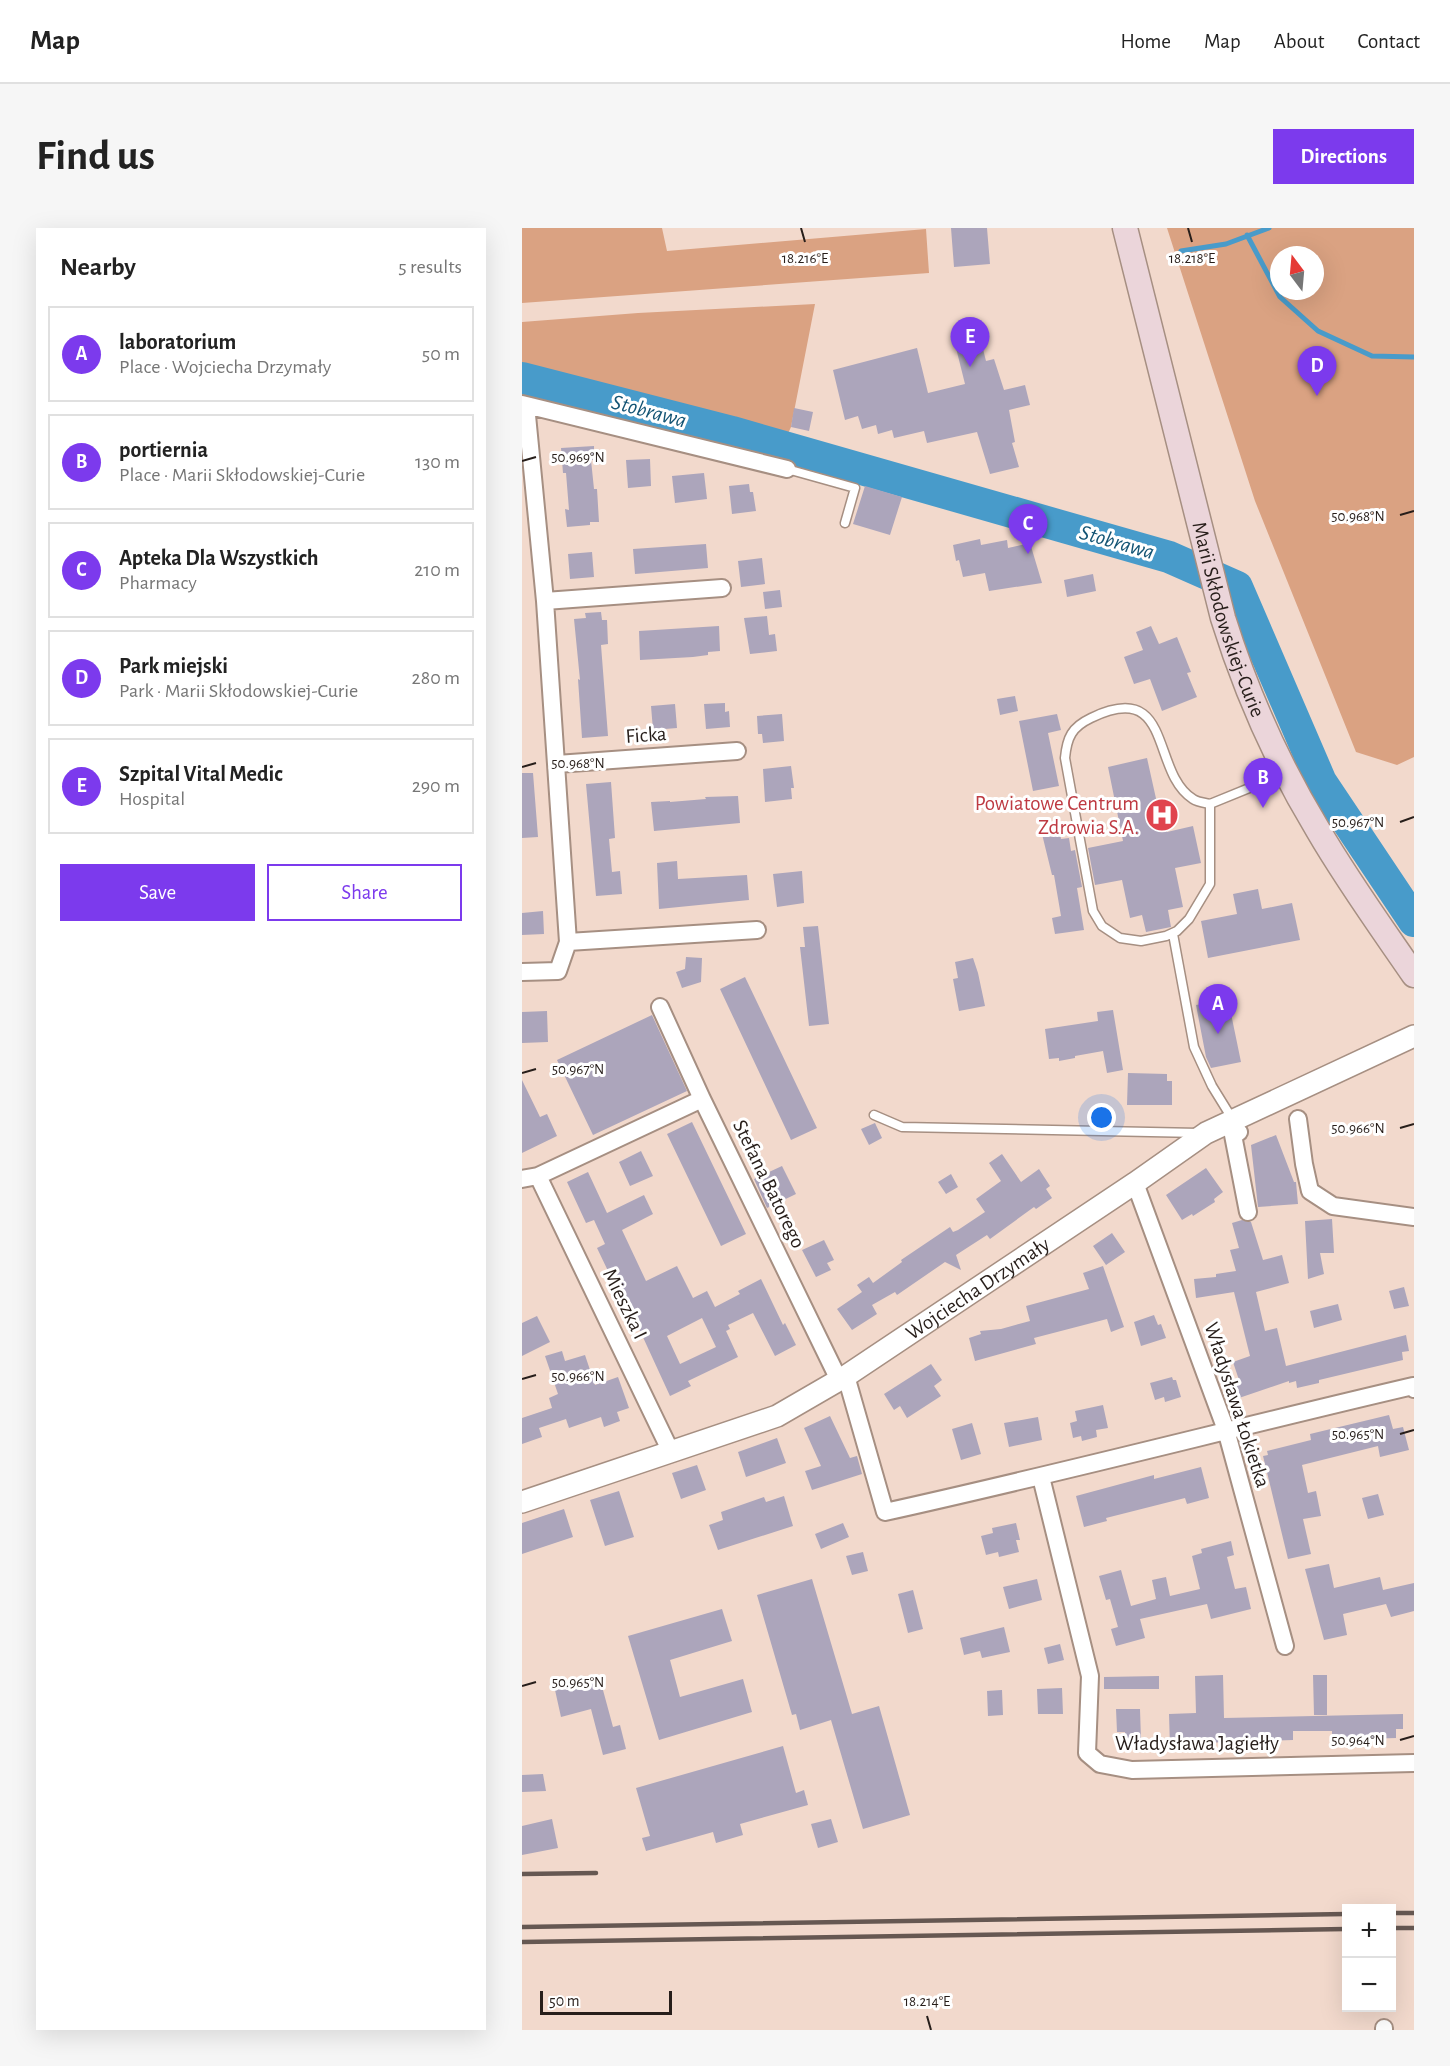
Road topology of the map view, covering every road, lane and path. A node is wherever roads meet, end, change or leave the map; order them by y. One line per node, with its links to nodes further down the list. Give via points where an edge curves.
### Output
1 (1125, 228): 9 (main road, Marii Skłodowskiej-Curie, via 1220,608 1239,668)
2 (524, 405): 3 (street); 6 (street)
3 (787, 470): 4 (lane, via 855,488)
4 (845, 523)
5 (722, 588): 6 (street)
6 (545, 601): 8 (street)
7 (737, 751): 8 (street, Ficka)
8 (557, 764): 13 (street)
9 (1286, 773): 10 (lane); 15 (main road, Marii Skłodowskiej-Curie, via 1323,839)
10 (1210, 804): 12 (lane, via 1210,884 1189,919); 12 (lane, via 1192,799 1176,781 1157,730 1145,715 1129,708 1102,713 1078,724 1066,742 1065,758 1093,911 1102,926 1120,938 1141,941)
11 (757, 930): 13 (street)
12 (1173, 934): 21 (lane, via 1194,1047)
13 (568, 942): 14 (street, via 558,971)
14 (522, 972)
15 (1414, 975)
16 (660, 1007): 18 (street, Stefana Batorego)
17 (1414, 1036): 21 (street, Wojciecha Drzymały)
18 (702, 1099): 23 (street); 27 (street, Stefana Batorego)
19 (874, 1115): 22 (lane, via 902,1127)
20 (1298, 1119): 26 (street, via 1310,1191 1333,1206)
21 (1236, 1126): 22 (street, Wojciecha Drzymały); 25 (street, via 1233,1136)
22 (1206, 1133): 24 (street, Wojciecha Drzymały)
23 (530, 1177): 30 (street, Mieszka I)
24 (1136, 1183): 27 (street, Wojciecha Drzymały); 29 (street, Władysława Łokietka)
25 (1248, 1212)
26 (1414, 1217)
27 (843, 1378): 30 (street, Wojciecha Drzymały, via 777,1416); 31 (street, via 885,1512)
28 (1414, 1389): 29 (street, via 1413,1386)
29 (1226, 1430): 31 (street); 33 (street, Władysława Łokietka)
30 (672, 1452): 32 (street, Wojciecha Drzymały)
31 (1041, 1477): 34 (street, Władysława Jagiełły, via 1090,1677 1087,1753 1100,1764 1132,1770)
32 (522, 1502)
33 (1285, 1646)
34 (1414, 1763)

